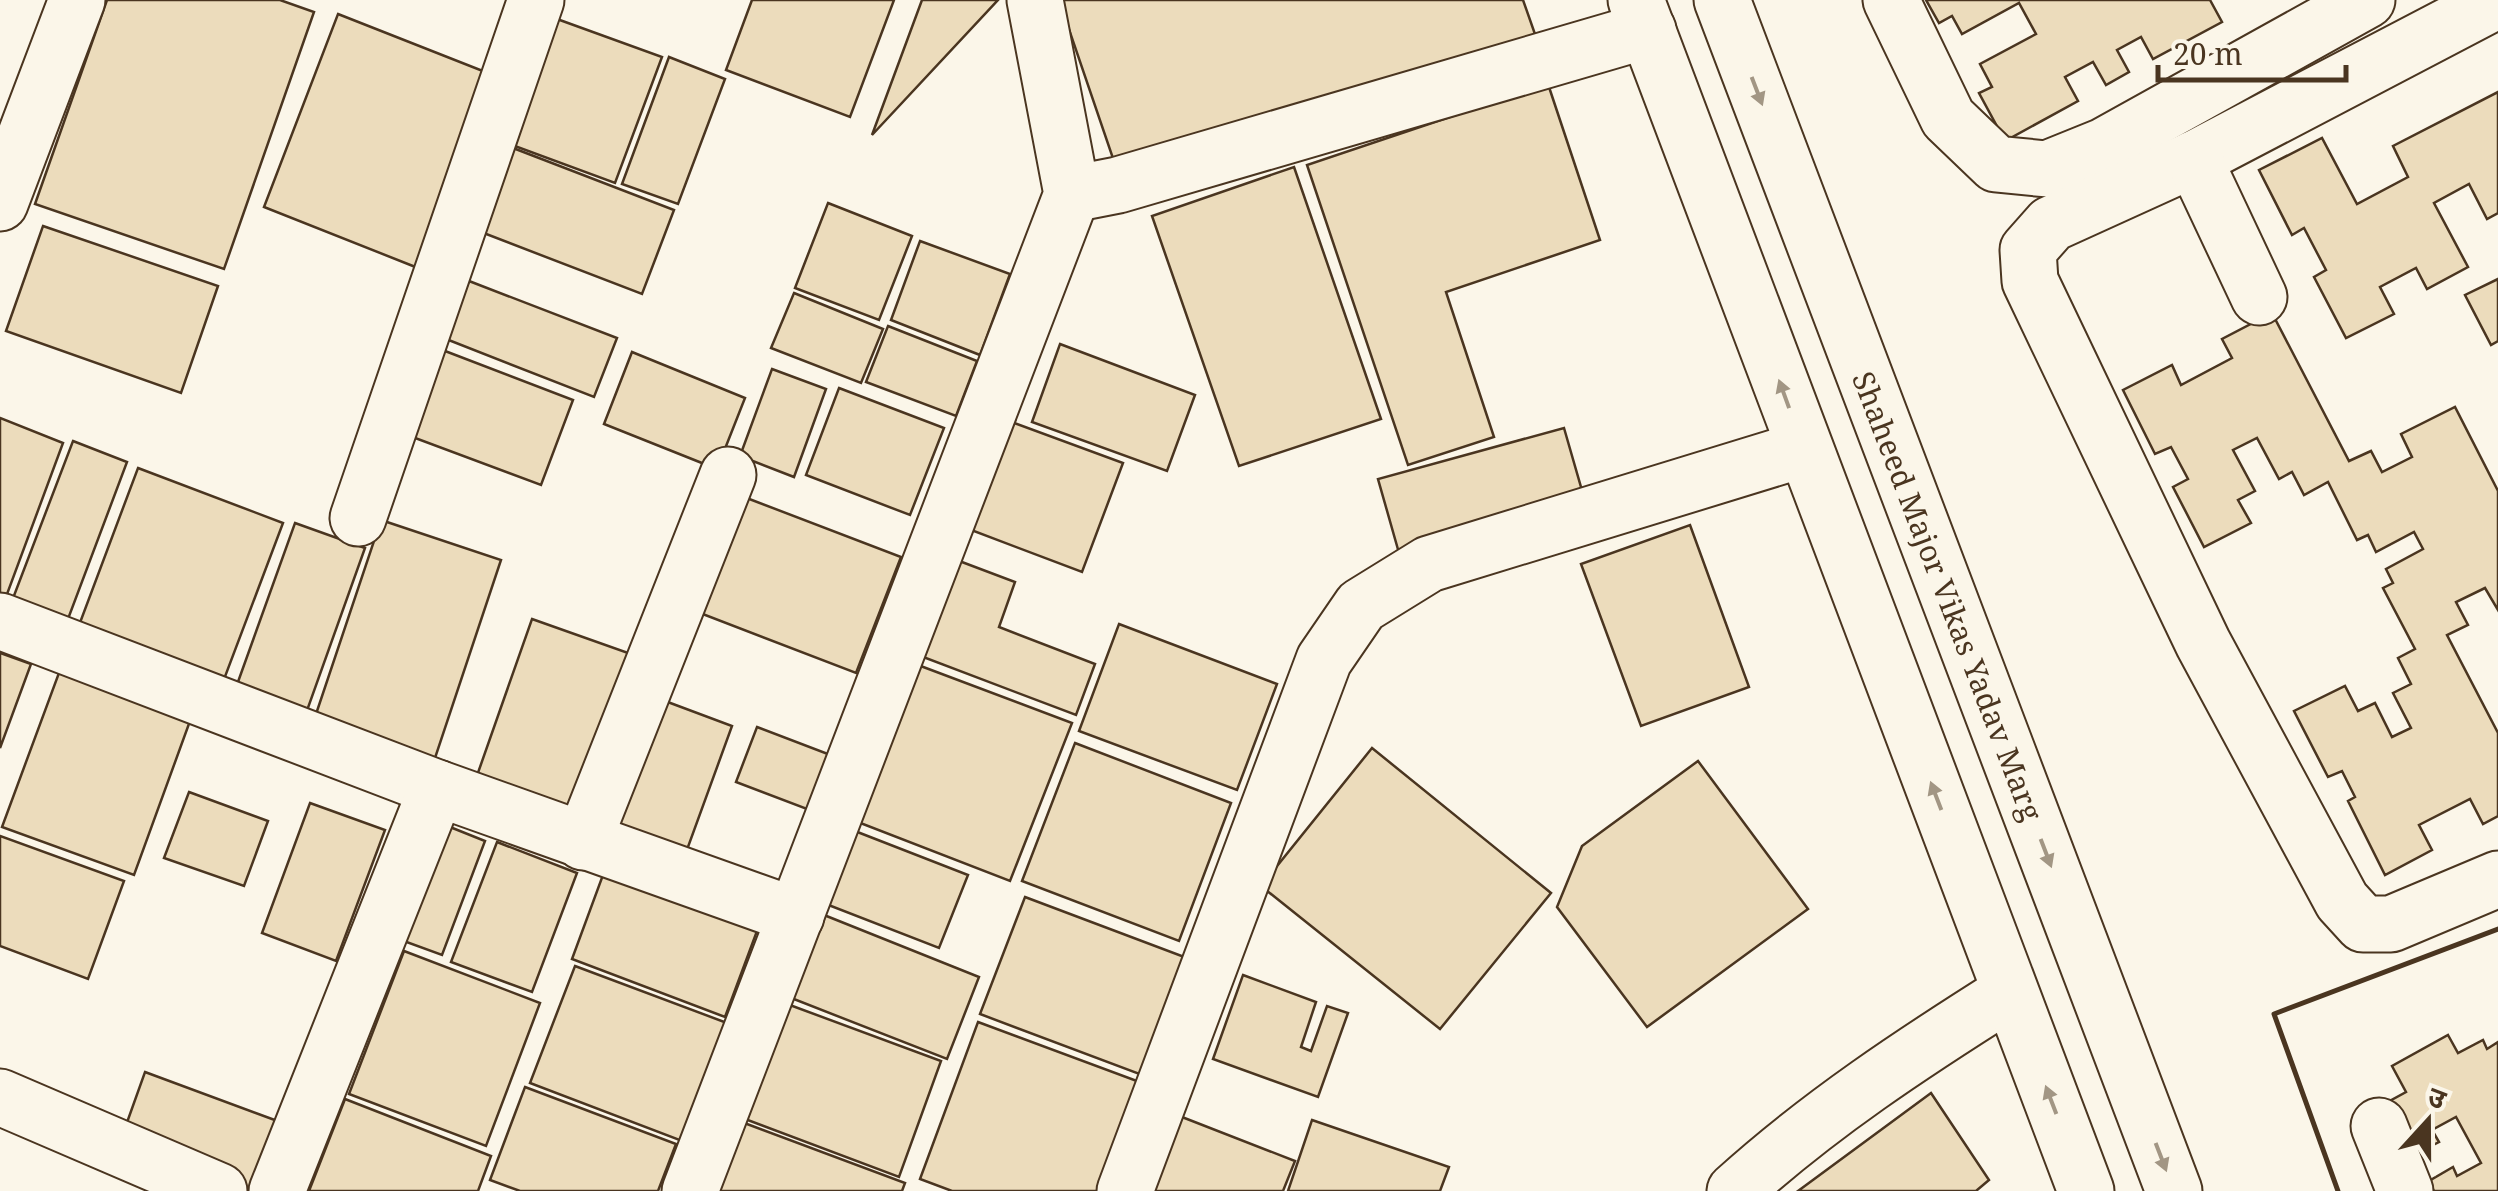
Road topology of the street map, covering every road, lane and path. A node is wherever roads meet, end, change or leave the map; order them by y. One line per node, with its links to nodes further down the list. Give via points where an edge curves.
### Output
1 (77, 0): 11 (street)
2 (536, 0): 15 (street)
3 (1035, 0): 10 (street)
4 (1722, 0): 30 (street, Shaheed Major Vikas Yadav Marg, one-way to 30)
5 (1891, 0): 6 (street, via 1948,118 1996,164 2046,168 2104,146)
6 (2367, 0)
7 (2498, 0): 9 (street)
8 (1642, 15): 10 (street, via 1118,185); 13 (street, one-way to 8)
9 (2194, 159): 12 (street); 19 (street, via 2051,224 2028,250 2030,281 2203,643 2342,901 2363,924 2391,924)
10 (1072, 194): 20 (street)
11 (0, 203)
12 (2259, 297)
13 (1804, 450): 21 (street, one-way to 13); 27 (street, via 1429,564 1361,606 1324,660)
14 (728, 475): 18 (street)
15 (358, 518)
16 (0, 620): 17 (street)
17 (436, 788): 18 (street); 25 (street)
18 (583, 842): 20 (street)
19 (2498, 879)
20 (796, 916): 26 (street)
21 (2010, 992): 28 (street, via 1852,1095); 29 (street, one-way to 21)
22 (0, 1096): 24 (street)
23 (2379, 1126): 31 (street)
24 (219, 1191)
25 (277, 1191)
26 (690, 1191)
27 (1126, 1191)
28 (1735, 1191)
29 (2086, 1191)
30 (2174, 1191)
31 (2405, 1191)

